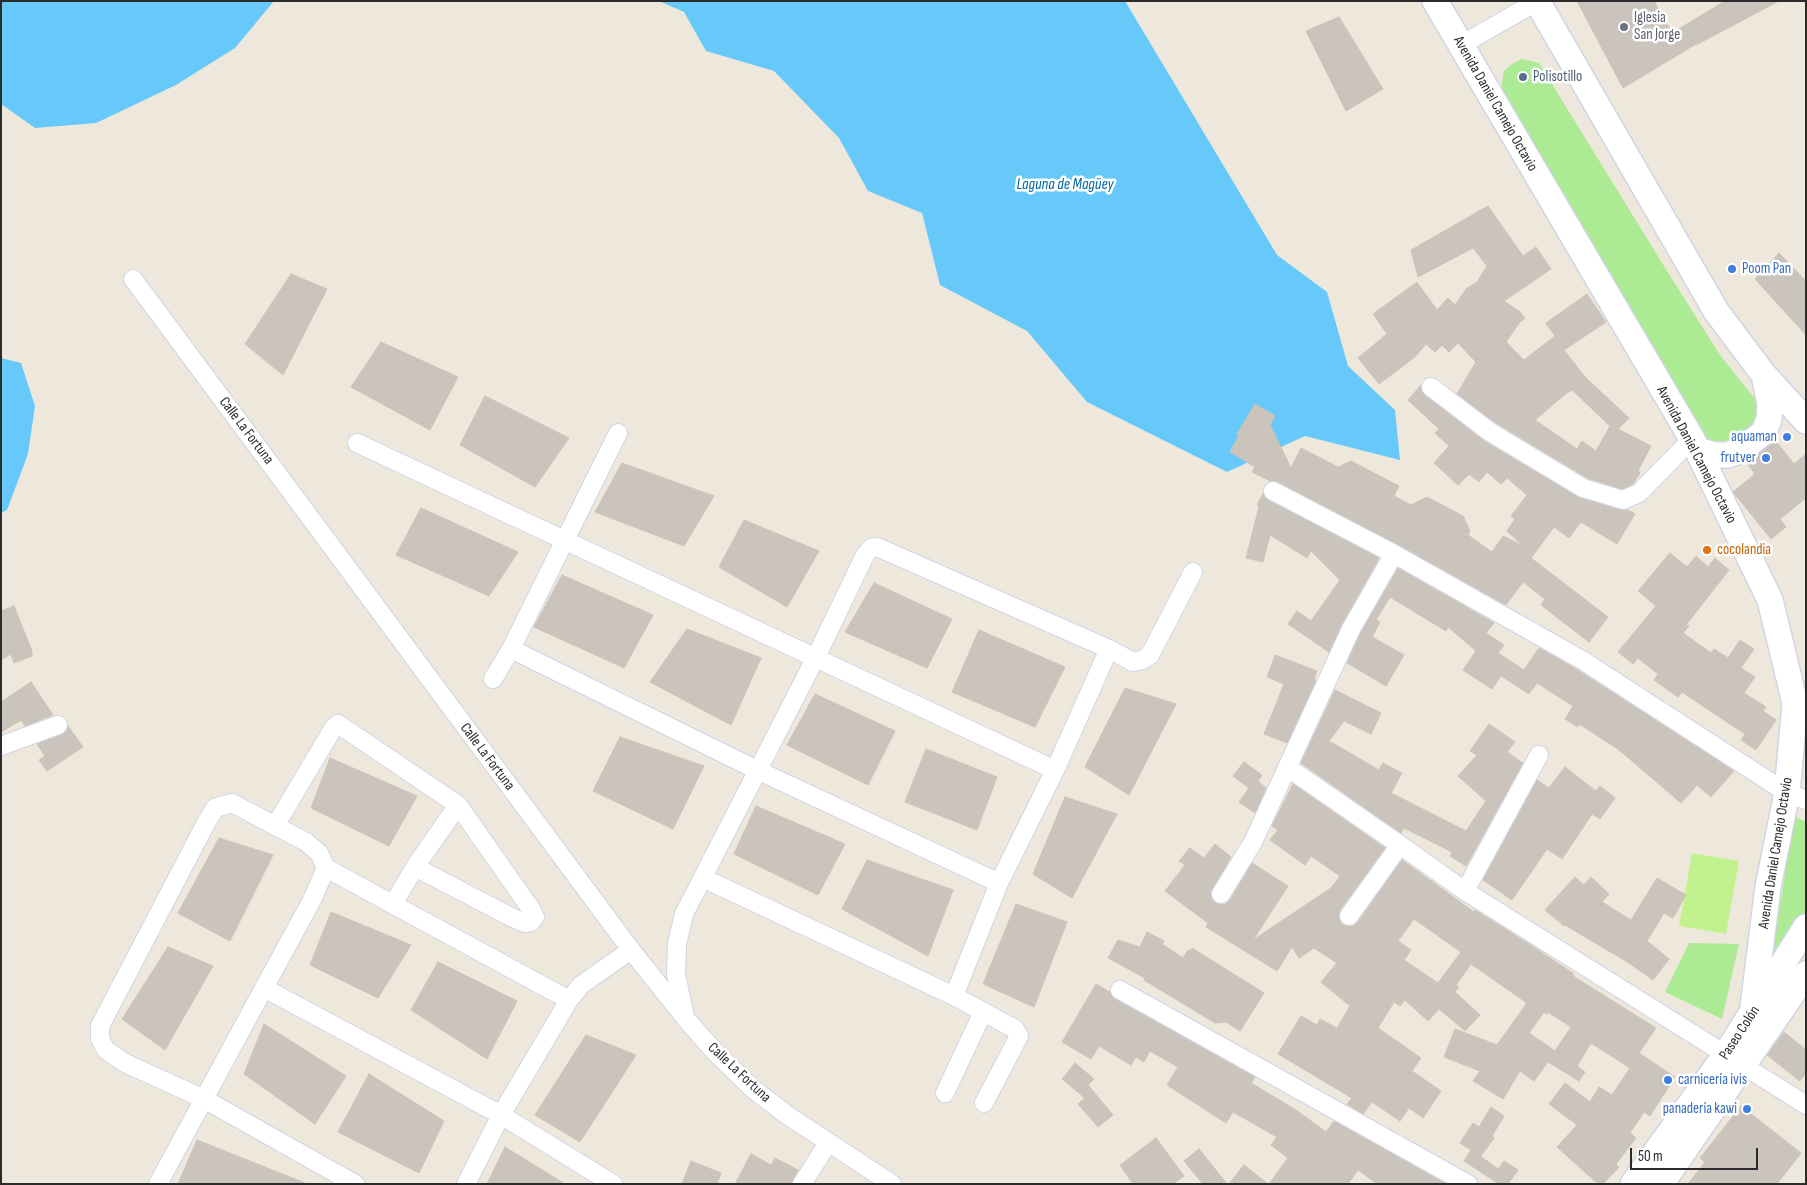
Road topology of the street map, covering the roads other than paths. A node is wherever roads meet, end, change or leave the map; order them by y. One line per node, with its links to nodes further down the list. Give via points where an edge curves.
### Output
1 (1435, 1): 3 (main road, Avenida Daniel Camejo Octavio)
2 (1537, 1): 3 (street); 5 (main road, via 1716,311)
3 (1461, 45): 10 (main road, Avenida Daniel Camejo Octavio)
4 (133, 278): 38 (street, Calle La Fortuna)
5 (1764, 375): 7 (main road); 10 (main road, via 1770,404 1764,432 1741,450 1728,455 1715,455)
6 (1431, 387): 10 (street, via 1490,432 1583,488 1623,500 1639,493)
7 (1806, 421)
8 (618, 433): 12 (street)
9 (356, 443): 12 (street)
10 (1694, 445): 25 (main road, Avenida Daniel Camejo Octavio, via 1770,600 1795,703)
11 (1273, 491): 13 (street)
12 (564, 539): 15 (street); 17 (street)
13 (1394, 554): 22 (street, via 1351,629); 25 (street, via 1582,660)
14 (1193, 572): 16 (street, via 1150,655 1133,662)
15 (510, 649): 18 (street); 23 (street)
16 (1110, 649): 17 (street, via 878,548 871,548); 24 (street)
17 (816, 657): 23 (street); 24 (street)
18 (493, 679)
19 (58, 725): 20 (street)
20 (1, 746)
21 (1539, 755): 33 (street)
22 (1287, 767): 28 (street); 34 (street, via 1254,842)
23 (757, 770): 31 (street); 32 (street)
24 (1055, 770): 32 (street)
25 (1796, 796): 45 (main road, Avenida Daniel Camejo Octavio, via 1768,887)
26 (458, 805): 27 (street, via 338,724); 29 (street); 29 (street, via 535,917 531,922 525,922 511,917)
27 (275, 826): 30 (street, via 306,842 319,853); 49 (street, via 232,804 215,808 100,1026 100,1038 106,1050 125,1063)
28 (1400, 845): 33 (street); 36 (street)
29 (415, 867): 35 (street)
30 (326, 868): 35 (street); 40 (street)
31 (703, 878): 42 (street); 46 (street, via 684,914 677,944 676,974)
32 (999, 883): 42 (street)
33 (1465, 891): 47 (street)
34 (1221, 894)
35 (393, 904): 43 (street)
36 (1348, 916)
37 (1806, 927): 45 (main road, Paseo Colón)
38 (631, 950): 43 (street, via 581,985); 46 (street, Calle La Fortuna)
39 (1806, 974): 47 (main road, Paseo Colón)
40 (264, 988): 49 (street); 52 (street)
41 (1120, 990): 60 (street)
42 (954, 996): 44 (street)
43 (568, 1000): 52 (street)
44 (983, 1012): 48 (street); 50 (street, via 1015,1029 1019,1036)
45 (1752, 1015): 47 (main road, Paseo Colón)
46 (686, 1019): 53 (street, Calle La Fortuna, via 753,1089)
47 (1734, 1059): 51 (street); 61 (main road, Paseo Colón); 62 (main road, Paseo Colón)
48 (945, 1093)
49 (204, 1099): 55 (street); 56 (street)
50 (984, 1104)
51 (1806, 1104)
52 (501, 1115): 54 (street); 57 (street)
53 (828, 1143): 58 (street); 59 (street, Calle La Fortuna)
54 (611, 1183)
55 (158, 1184)
56 (355, 1184)
57 (466, 1184)
58 (802, 1184)
59 (892, 1184)
60 (1468, 1184)
61 (1633, 1184)
62 (1661, 1184)

